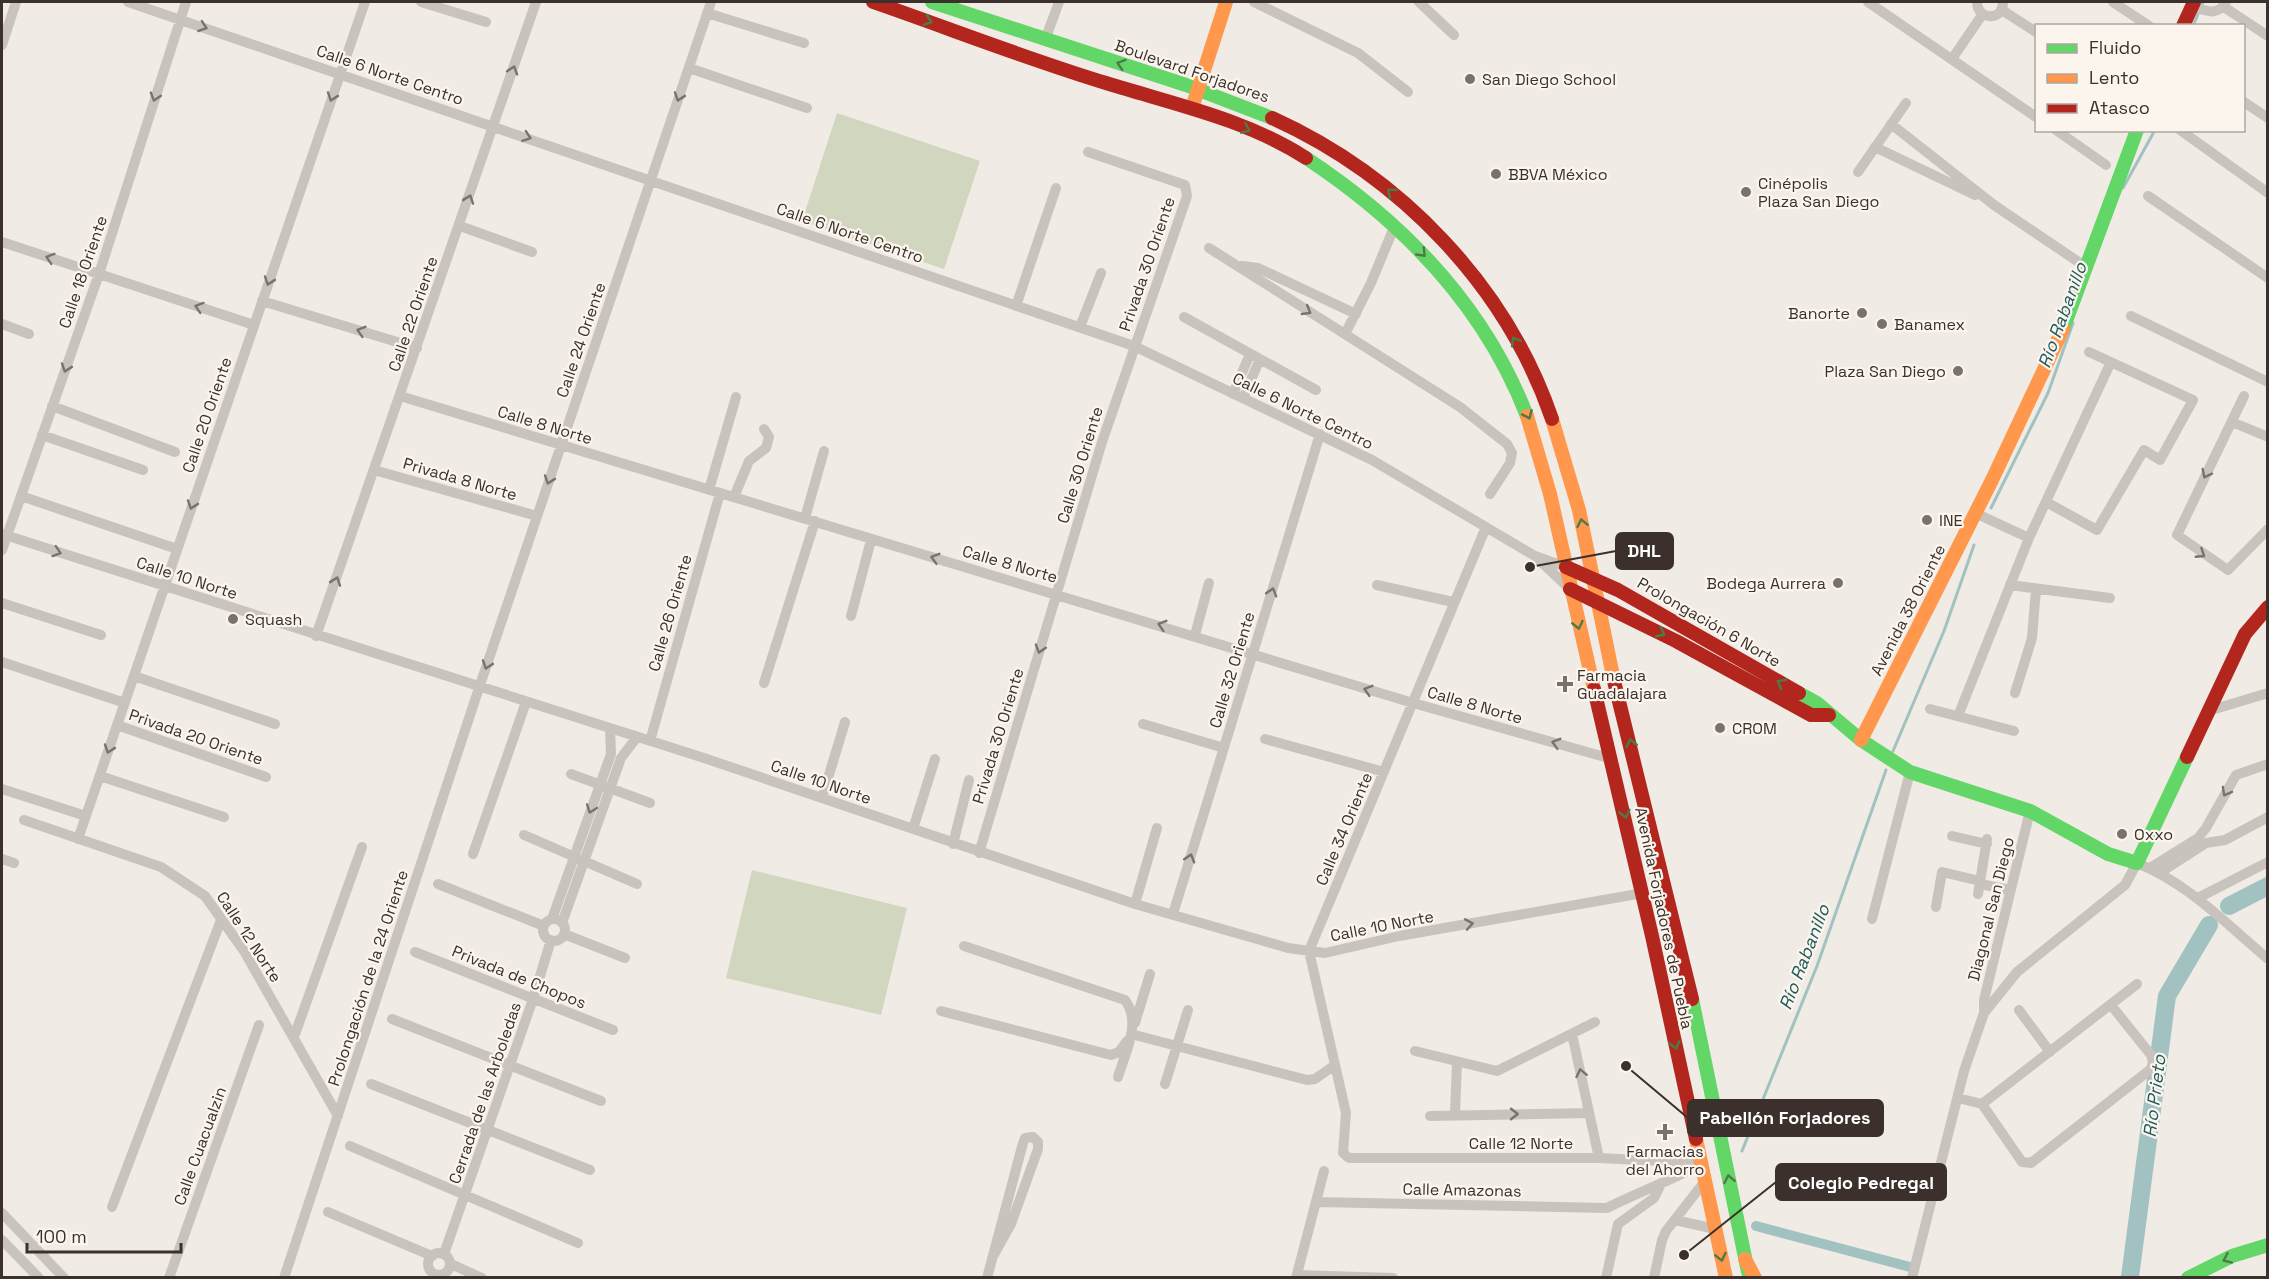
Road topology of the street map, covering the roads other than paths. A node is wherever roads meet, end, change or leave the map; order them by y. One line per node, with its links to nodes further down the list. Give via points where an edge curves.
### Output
1 (16, 2): 31 (street)
2 (131, 2): 22 (street, Calle 6 Norte Centro)
3 (186, 2): 22 (street, Calle 18 Oriente)
4 (365, 2): 34 (street, Calle 20 Oriente)
5 (421, 2): 23 (street)
6 (536, 2): 44 (street, Calle 22 Oriente, one-way to 6)
7 (711, 2): 20 (street, Calle 24 Oriente)
8 (873, 2): 40 (main road, one-way to 40, via 1105,83)
9 (932, 2): 29 (main road, Boulevard Forjadores)
10 (1059, 2): 29 (street)
11 (1226, 2): 35 (main road)
12 (1254, 2): 36 (street, via 1358,54)
13 (1419, 2): 27 (street)
14 (1868, 2): 32 (street)
15 (1977, 2): 21 (street)
16 (2113, 2): 24 (street)
17 (2193, 4): 18 (street, via 2211,13); 25 (main road)
18 (2225, 4): 28 (street)
19 (2003, 5): 21 (street, via 1999,15); 26 (street)
20 (707, 13): 30 (street); 33 (street, Calle 24 Oriente)
21 (1982, 15): 32 (street)
22 (179, 19): 34 (street, Calle 6 Norte Centro, one-way to 34); 65 (street, Calle 18 Oriente, one-way to 65)
23 (486, 22)
24 (2146, 24)
25 (2184, 24)
26 (2035, 30)
27 (1454, 35)
28 (2268, 36)
29 (1045, 40): 35 (main road, Boulevard Forjadores, one-way to 29)
30 (804, 43)
31 (2, 45)
32 (1953, 59): 41 (street)
33 (689, 68): 39 (street); 52 (street, Calle 24 Oriente, one-way to 52)
34 (340, 74): 44 (street, Calle 6 Norte Centro); 69 (street, Calle 20 Oriente, one-way to 69)
35 (1197, 88): 40 (main road); 119 (main road, Boulevard Forjadores, one-way to 35, via 1570,472 1550,414 1521,350 1461,261 1425,222 1347,157 1266,113)
36 (1408, 92)
37 (1906, 103): 43 (street)
38 (2245, 103): 42 (street)
39 (807, 108)
40 (1192, 108): 57 (main road, one-way to 57, via 1254,132 1323,168)
41 (2035, 116)
42 (2268, 118)
43 (1891, 124): 48 (street); 56 (street)
44 (495, 126): 52 (street, Calle 6 Norte Centro, one-way to 52); 58 (street, Calle 22 Oriente, one-way to 44)
45 (2059, 132): 50 (street)
46 (2136, 132): 63 (main road, Avenida 38 Oriente)
47 (2183, 132): 54 (street)
48 (1875, 147): 51 (street); 56 (street)
49 (1088, 153): 79 (street, Privada 30 Oriente, via 1185,185 1188,190)
50 (2106, 165)
51 (1858, 172)
52 (651, 179): 70 (street, Calle 6 Norte Centro); 97 (street, Calle 24 Oriente)
53 (1056, 188): 70 (street)
54 (2268, 193)
55 (2148, 196): 66 (street)
56 (1994, 205): 63 (street)
57 (1395, 225): 71 (street); 118 (main road, one-way to 118, via 1441,273 1502,361 1531,420)
58 (460, 226): 61 (street); 80 (street, Calle 22 Oriente)
59 (2, 242): 65 (street, one-way to 59)
60 (1209, 248): 62 (street)
61 (532, 252)
62 (1242, 266): 67 (street, via 1258,268); 68 (street)
63 (2086, 267): 107 (main road, Avenida 38 Oriente, via 2067,319)
64 (1101, 273): 76 (street)
65 (99, 274): 75 (street, one-way to 65); 91 (street, Calle 18 Oriente, one-way to 91)
66 (2268, 278)
67 (1291, 284): 68 (street); 71 (street)
68 (1283, 297): 78 (street, one-way to 78)
69 (262, 301): 75 (street, Calle 20 Oriente); 80 (street, one-way to 69)
70 (1016, 306): 76 (street, Calle 6 Norte Centro)
71 (1356, 314): 78 (street)
72 (2131, 316): 84 (street)
73 (1184, 317): 82 (street)
74 (2, 324): 77 (street)
75 (254, 325): 115 (street, Calle 20 Oriente, one-way to 115)
76 (1080, 327): 79 (street, Calle 6 Norte Centro)
77 (29, 334)
78 (1345, 334): 103 (street, via 1460,407 1507,444 1512,453 1510,463)
79 (1134, 346): 86 (street, Calle 6 Norte Centro); 126 (street, Calle 30 Oriente)
80 (417, 348): 87 (street, Calle 22 Oriente)
81 (2089, 352): 83 (street)
82 (1255, 356): 85 (street); 86 (street); 90 (street)
83 (2111, 362): 106 (street); 106 (street, via 2193,400 2160,460 2144,450 2097,531)
84 (2268, 382)
85 (1316, 390)
86 (1233, 394): 90 (street, Calle 6 Norte Centro)
87 (400, 396): 97 (street, Calle 8 Norte); 101 (street, Calle 22 Oriente)
88 (2244, 396): 92 (street)
89 (736, 397): 102 (street, Calle 26 Oriente)
90 (1243, 398): 94 (street, Calle 6 Norte Centro)
91 (52, 406): 95 (street, Calle 18 Oriente); 99 (street)
92 (2232, 422): 96 (street); 111 (street, one-way to 111, via 2176,535 2228,570)
93 (764, 429): 105 (street, via 769,437 766,448 749,461)
94 (1320, 434): 110 (street, Calle 6 Norte Centro); 136 (street, Calle 32 Oriente, one-way to 94)
95 (42, 435): 100 (street); 104 (street, Calle 18 Oriente)
96 (2268, 437)
97 (561, 446): 102 (street, Calle 8 Norte); 108 (street, Calle 24 Oriente, one-way to 108)
98 (824, 451): 109 (street)
99 (175, 452)
100 (143, 470)
101 (374, 470): 108 (street, Privada 8 Norte); 135 (street, Calle 22 Oriente, one-way to 101)
102 (714, 491): 105 (street, Calle 8 Norte); 159 (street, Calle 26 Oriente)
103 (1490, 494)
104 (21, 496): 112 (street, Calle 18 Oriente); 115 (street)
105 (734, 497): 109 (street, Calle 8 Norte)
106 (2046, 502): 113 (street)
107 (1975, 513): 113 (street); 158 (main road, Avenida 38 Oriente)
108 (537, 516): 140 (street, Calle 24 Oriente, one-way to 140)
109 (810, 520): 114 (street, Calle 8 Norte); 139 (street)
110 (1486, 527): 117 (street, Calle 6 Norte Centro); 129 (street, Calle 34 Oriente)
111 (2268, 529)
112 (4, 535): 116 (street, Calle 18 Oriente); 123 (street, Calle 10 Norte, one-way to 123)
113 (2029, 538): 122 (street)
114 (871, 540): 126 (street, Calle 8 Norte, one-way to 114); 132 (street)
115 (177, 549): 123 (street, Calle 20 Oriente)
116 (2, 550)
117 (1535, 556): 118 (street, Calle 6 Norte Centro); 124 (street, Calle 6 Norte Centro)
118 (1566, 567): 119 (main road, Prolongación 6 Norte); 124 (main road, Avenida Forjadores de Puebla)
119 (1594, 579): 128 (main road, Boulevard Forjadores); 148 (main road, Prolongación 6 Norte, one-way to 119, via 1817,703 1674,620)
120 (1209, 583): 134 (street)
121 (1377, 585): 129 (street)
122 (2010, 585): 125 (street); 149 (street)
123 (165, 586): 135 (street, Calle 10 Norte); 138 (street, Calle 20 Oriente)
124 (1570, 589): 128 (main road, Prolongación 6 Norte); 162 (main road, Avenida Forjadores de Puebla, one-way to 162)
125 (2036, 589): 127 (street); 141 (street, via 2032,638)
126 (1057, 593): 134 (street, Calle 8 Norte, one-way to 126); 186 (street, Privada 30 Oriente, one-way to 186)
127 (2110, 598)
128 (1597, 601): 148 (main road, Prolongación 6 Norte, one-way to 148, via 1811,715); 229 (main road, Avenida Forjadores de Puebla, one-way to 128)
129 (1453, 602): 145 (street, Calle 34 Oriente)
130 (2, 603): 133 (street)
131 (2268, 607): 147 (main road, via 2245,634)
132 (851, 616)
133 (101, 635)
134 (1195, 635): 136 (street, Calle 8 Norte)
135 (316, 636): 140 (street, Calle 10 Norte)
136 (1253, 655): 145 (street, Calle 8 Norte, one-way to 136); 160 (street, Calle 32 Oriente)
137 (2, 662): 144 (street)
138 (134, 676): 144 (street, Calle 20 Oriente); 151 (street)
139 (764, 683)
140 (479, 688): 143 (street, Calle 10 Norte); 244 (street, Prolongación de la 24 Oriente)
141 (2015, 693)
142 (2268, 693): 147 (street)
143 (526, 702): 154 (street, Calle 10 Norte); 187 (street)
144 (124, 703): 153 (street, Calle 20 Oriente)
145 (1413, 703): 162 (street, Calle 8 Norte, one-way to 145); 164 (street, Calle 34 Oriente)
146 (1930, 709): 149 (street)
147 (2208, 711): 192 (main road)
148 (1829, 715): 158 (main road, Prolongación 6 Norte)
149 (1958, 716): 155 (street)
150 (845, 722): 172 (street)
151 (275, 724)
152 (1143, 724): 160 (street)
153 (117, 725): 167 (street, Calle 20 Oriente, one-way to 167); 168 (street, Privada 20 Oriente)
154 (609, 728): 156 (street, Calle 10 Norte); 170 (street, via 611,754)
155 (2014, 731)
156 (638, 737): 159 (street, Calle 10 Norte); 170 (street)
157 (1265, 739): 164 (street)
158 (1861, 740): 165 (main road, Prolongación 6 Norte)
159 (650, 741): 172 (street, Calle 10 Norte)
160 (1224, 748): 202 (street, Calle 32 Oriente, one-way to 160)
161 (935, 759): 180 (street)
162 (1612, 759): 198 (main road, Avenida Forjadores de Puebla, one-way to 198)
163 (2268, 764): 192 (street, one-way to 192, via 2236,775 2198,838)
164 (1384, 772): 209 (street, Calle 34 Oriente)
165 (1910, 772): 174 (main road, Prolongación 6 Norte); 203 (street)
166 (571, 774): 170 (street)
167 (100, 776): 175 (street, Calle 20 Oriente); 176 (street)
168 (266, 777)
169 (969, 780): 184 (street)
170 (605, 787): 173 (street); 189 (street)
171 (2, 789): 175 (street)
172 (822, 798): 180 (street, Calle 10 Norte)
173 (650, 803)
174 (2030, 811): 192 (main road, Prolongación 6 Norte, via 2108,854); 197 (street, Diagonal San Diego)
175 (86, 816): 183 (street, Calle 20 Oriente)
176 (225, 817)
177 (2268, 817): 193 (street, via 2225,840 2206,843)
178 (24, 820): 183 (street, Calle 12 Norte)
179 (1157, 828): 200 (street)
180 (913, 829): 184 (street, Calle 10 Norte)
181 (524, 835): 189 (street)
182 (1952, 836): 196 (street, via 1987,842)
183 (78, 839): 204 (street, Calle 12 Norte, via 168,871 205,896)
184 (953, 844): 186 (street, Calle 10 Norte)
185 (362, 847): 228 (street)
186 (979, 853): 200 (street, Calle 10 Norte)
187 (473, 854)
188 (2, 859): 191 (street)
189 (579, 859): 195 (street); 205 (street)
190 (2268, 861): 199 (street)
191 (14, 863)
192 (2144, 865): 193 (street); 221 (street, Diagonal San Diego, via 2125,885 2017,972)
193 (2161, 872): 199 (street)
194 (438, 884): 205 (street)
195 (637, 884)
196 (1979, 886): 197 (street); 201 (street, via 1942,872)
197 (2010, 890): 221 (street, Diagonal San Diego)
198 (1643, 893): 209 (street, Calle 10 Norte, one-way to 198, via 1325,953); 220 (main road, Avenida Forjadores de Puebla)
199 (2198, 898): 212 (street)
200 (1135, 904): 202 (street, Calle 10 Norte)
201 (1936, 907)
202 (1173, 914): 209 (street, Calle 10 Norte)
203 (1872, 919)
204 (221, 920): 228 (street, Calle 12 Norte); 256 (street)
205 (553, 923): 206 (street); 207 (street, via 543,932)
206 (564, 934): 207 (street, via 556,941); 211 (street)
207 (551, 940): 215 (street, Cerrada de las Arboledas)
208 (964, 946): 226 (street, via 1125,1000 1131,1008)
209 (1309, 951): 234 (street)
210 (415, 952): 215 (street, Privada de Chopos)
211 (625, 958)
212 (2268, 959)
213 (1150, 974): 226 (street)
214 (2137, 984): 216 (street)
215 (533, 999): 225 (street, Privada de Chopos); 235 (street, Cerrada de las Arboledas)
216 (2111, 1005): 232 (street); 241 (street, via 2151,1055 2151,1069 2031,1162 2022,1162)
217 (1188, 1010): 230 (street)
218 (2019, 1010): 232 (street)
219 (941, 1011): 226 (street, via 1111,1055 1119,1052)
220 (1668, 1013): 229 (main road, via 1681,1018); 249 (main road, Avenida Forjadores de Puebla, one-way to 249)
221 (1984, 1013): 239 (street, Diagonal San Diego)
222 (392, 1019): 235 (street)
223 (1595, 1022): 227 (street)
224 (259, 1025): 274 (street, Calle Cuacualzin)
225 (613, 1030)
226 (1132, 1030): 230 (street); 236 (street)
227 (1572, 1034): 233 (street, via 1497,1071); 242 (street, one-way to 227)
228 (294, 1036): 244 (street, Calle 12 Norte)
229 (1700, 1037): 269 (main road, Avenida Forjadores de Puebla, one-way to 229)
230 (1177, 1046): 234 (street, via 1307,1080); 238 (street)
231 (1415, 1051): 233 (street)
232 (2050, 1052): 241 (street)
233 (1458, 1062): 243 (street)
234 (1335, 1065): 248 (street, Calle 12 Norte, via 1346,1113 1343,1153 1349,1158)
235 (509, 1066): 240 (street); 246 (street, Cerrada de las Arboledas)
236 (1118, 1077)
237 (371, 1084): 246 (street)
238 (1164, 1084)
239 (1958, 1098): 241 (street); 284 (street, Diagonal San Diego)
240 (602, 1101)
241 (1982, 1104)
242 (1589, 1113): 243 (street, one-way to 242); 248 (street)
243 (1455, 1114): 245 (street)
244 (338, 1116): 275 (street, Prolongación de la 24 Oriente)
245 (1430, 1116)
246 (488, 1131): 250 (street); 254 (street, Cerrada de las Arboledas)
247 (350, 1146): 254 (street)
248 (1599, 1158): 249 (street, Calle 12 Norte)
249 (1701, 1163): 252 (main road, Avenida Forjadores de Puebla); 253 (street)
250 (590, 1170)
251 (1324, 1171): 255 (street)
252 (1705, 1181): 260 (street); 262 (main road, Avenida Forjadores de Puebla)
253 (1660, 1186): 257 (street, via 1646,1188); 261 (street, via 1654,1198)
254 (466, 1196): 264 (street); 266 (street, Cerrada de las Arboledas)
255 (1316, 1202): 257 (street, Calle Amazonas); 271 (street)
256 (112, 1207)
257 (1607, 1208): 261 (street)
258 (328, 1212): 267 (street)
259 (2, 1213): 273 (street)
260 (1674, 1220): 262 (street); 280 (street, via 1662,1240)
261 (1618, 1224): 279 (street)
262 (1715, 1229): 281 (main road, Avenida Forjadores de Puebla, one-way to 281)
263 (2, 1239): 272 (street)
264 (578, 1243)
265 (2268, 1245): 285 (main road, one-way to 285, via 2232,1256)
266 (444, 1254): 267 (street); 270 (street)
267 (432, 1256): 270 (street, via 429,1268 438,1276 449,1270)
268 (992, 1258): 268 (street, via 1011,1224 1038,1149 1033,1137 1023,1143); 277 (street)
269 (1745, 1259): 282 (main road, Avenida Forjadores de Puebla); 283 (main road)
270 (451, 1264): 276 (street)
271 (1297, 1276): 278 (street)
272 (39, 1278)
273 (64, 1278)
274 (169, 1278)
275 (284, 1278)
276 (482, 1278)
277 (987, 1278)
278 (1393, 1278)
279 (1606, 1278)
280 (1654, 1278)
281 (1726, 1278)
282 (1749, 1278)
283 (1755, 1278)
284 (1912, 1278)
285 (2188, 1278)

